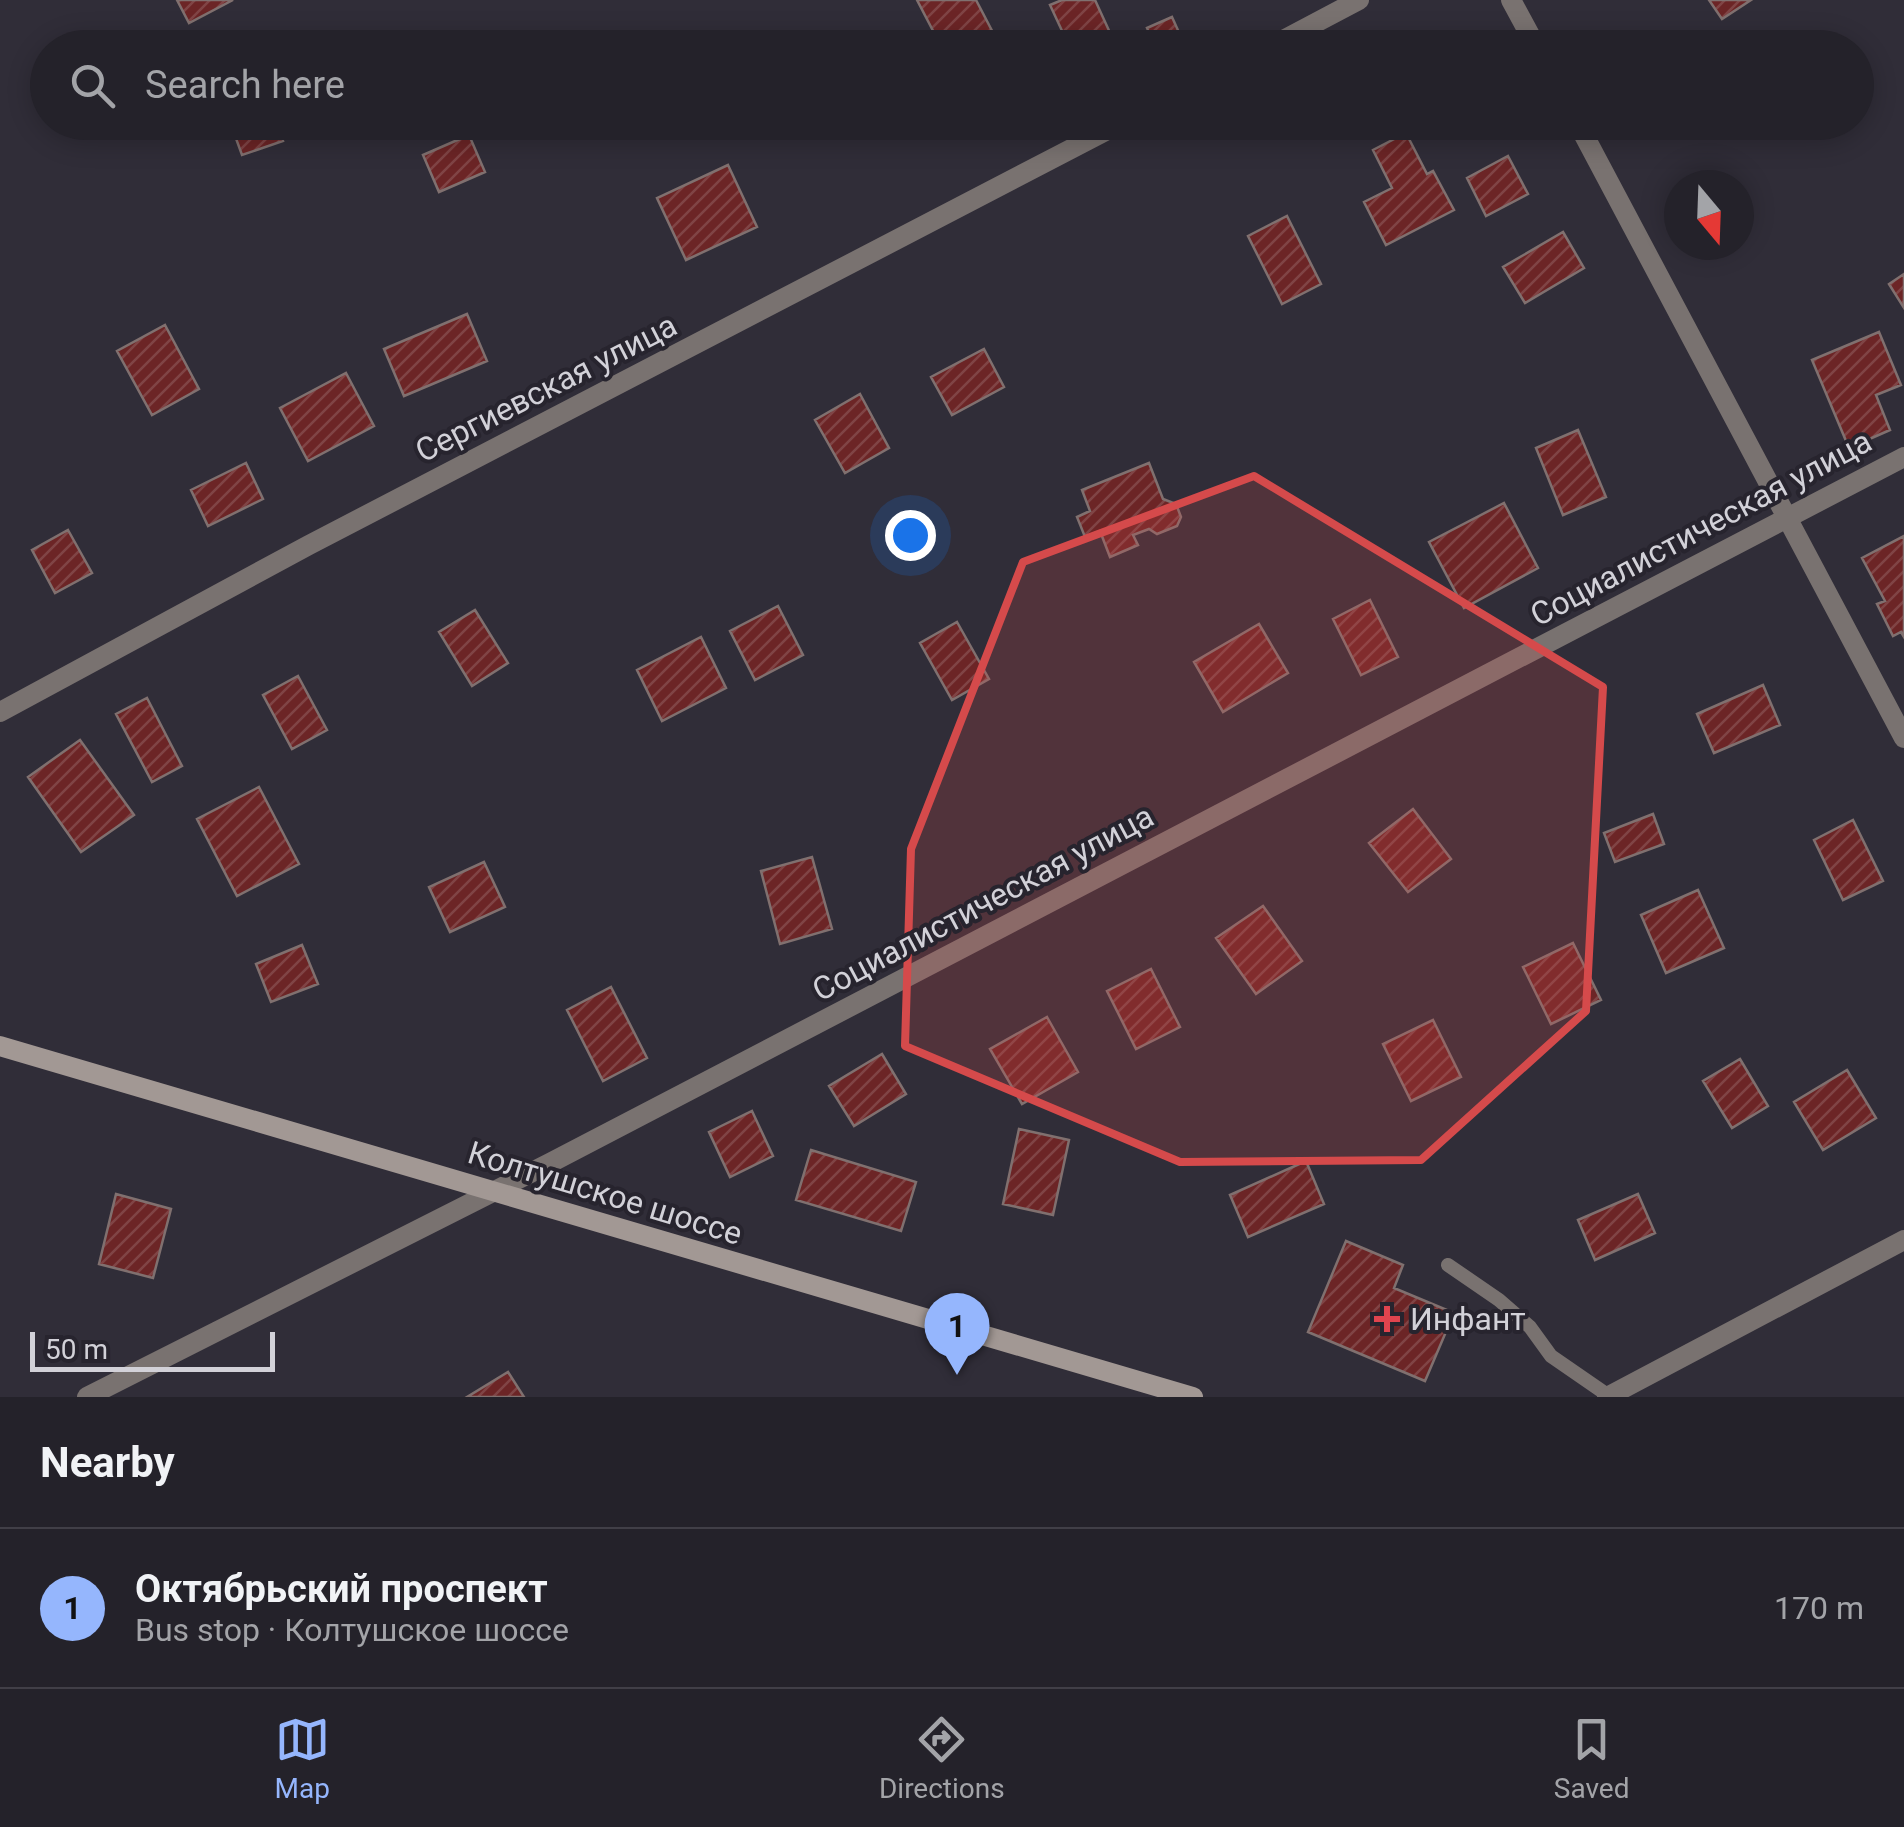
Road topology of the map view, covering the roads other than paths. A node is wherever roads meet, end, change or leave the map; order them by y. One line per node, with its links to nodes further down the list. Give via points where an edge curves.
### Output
1 (1359, 0): 3 (street)
2 (1511, 0): 4 (street)
3 (1302, 30)
4 (1527, 30)
5 (1088, 140): 9 (street, Сергиевская улица)
6 (1587, 140): 8 (street)
7 (1904, 456): 8 (street, Социалистическая улица)
8 (1788, 517): 10 (street); 12 (street, Социалистическая улица)
9 (0, 712)
10 (1904, 738)
11 (0, 1046): 12 (main road, Колтушское шоссе)
12 (496, 1190): 16 (street, Социалистическая улица); 17 (main road, Колтушское шоссе)
13 (1904, 1240): 15 (street)
14 (1448, 1265): 15 (lane, via 1499,1300 1551,1356)
15 (1608, 1396)
16 (87, 1397)
17 (1193, 1397)

